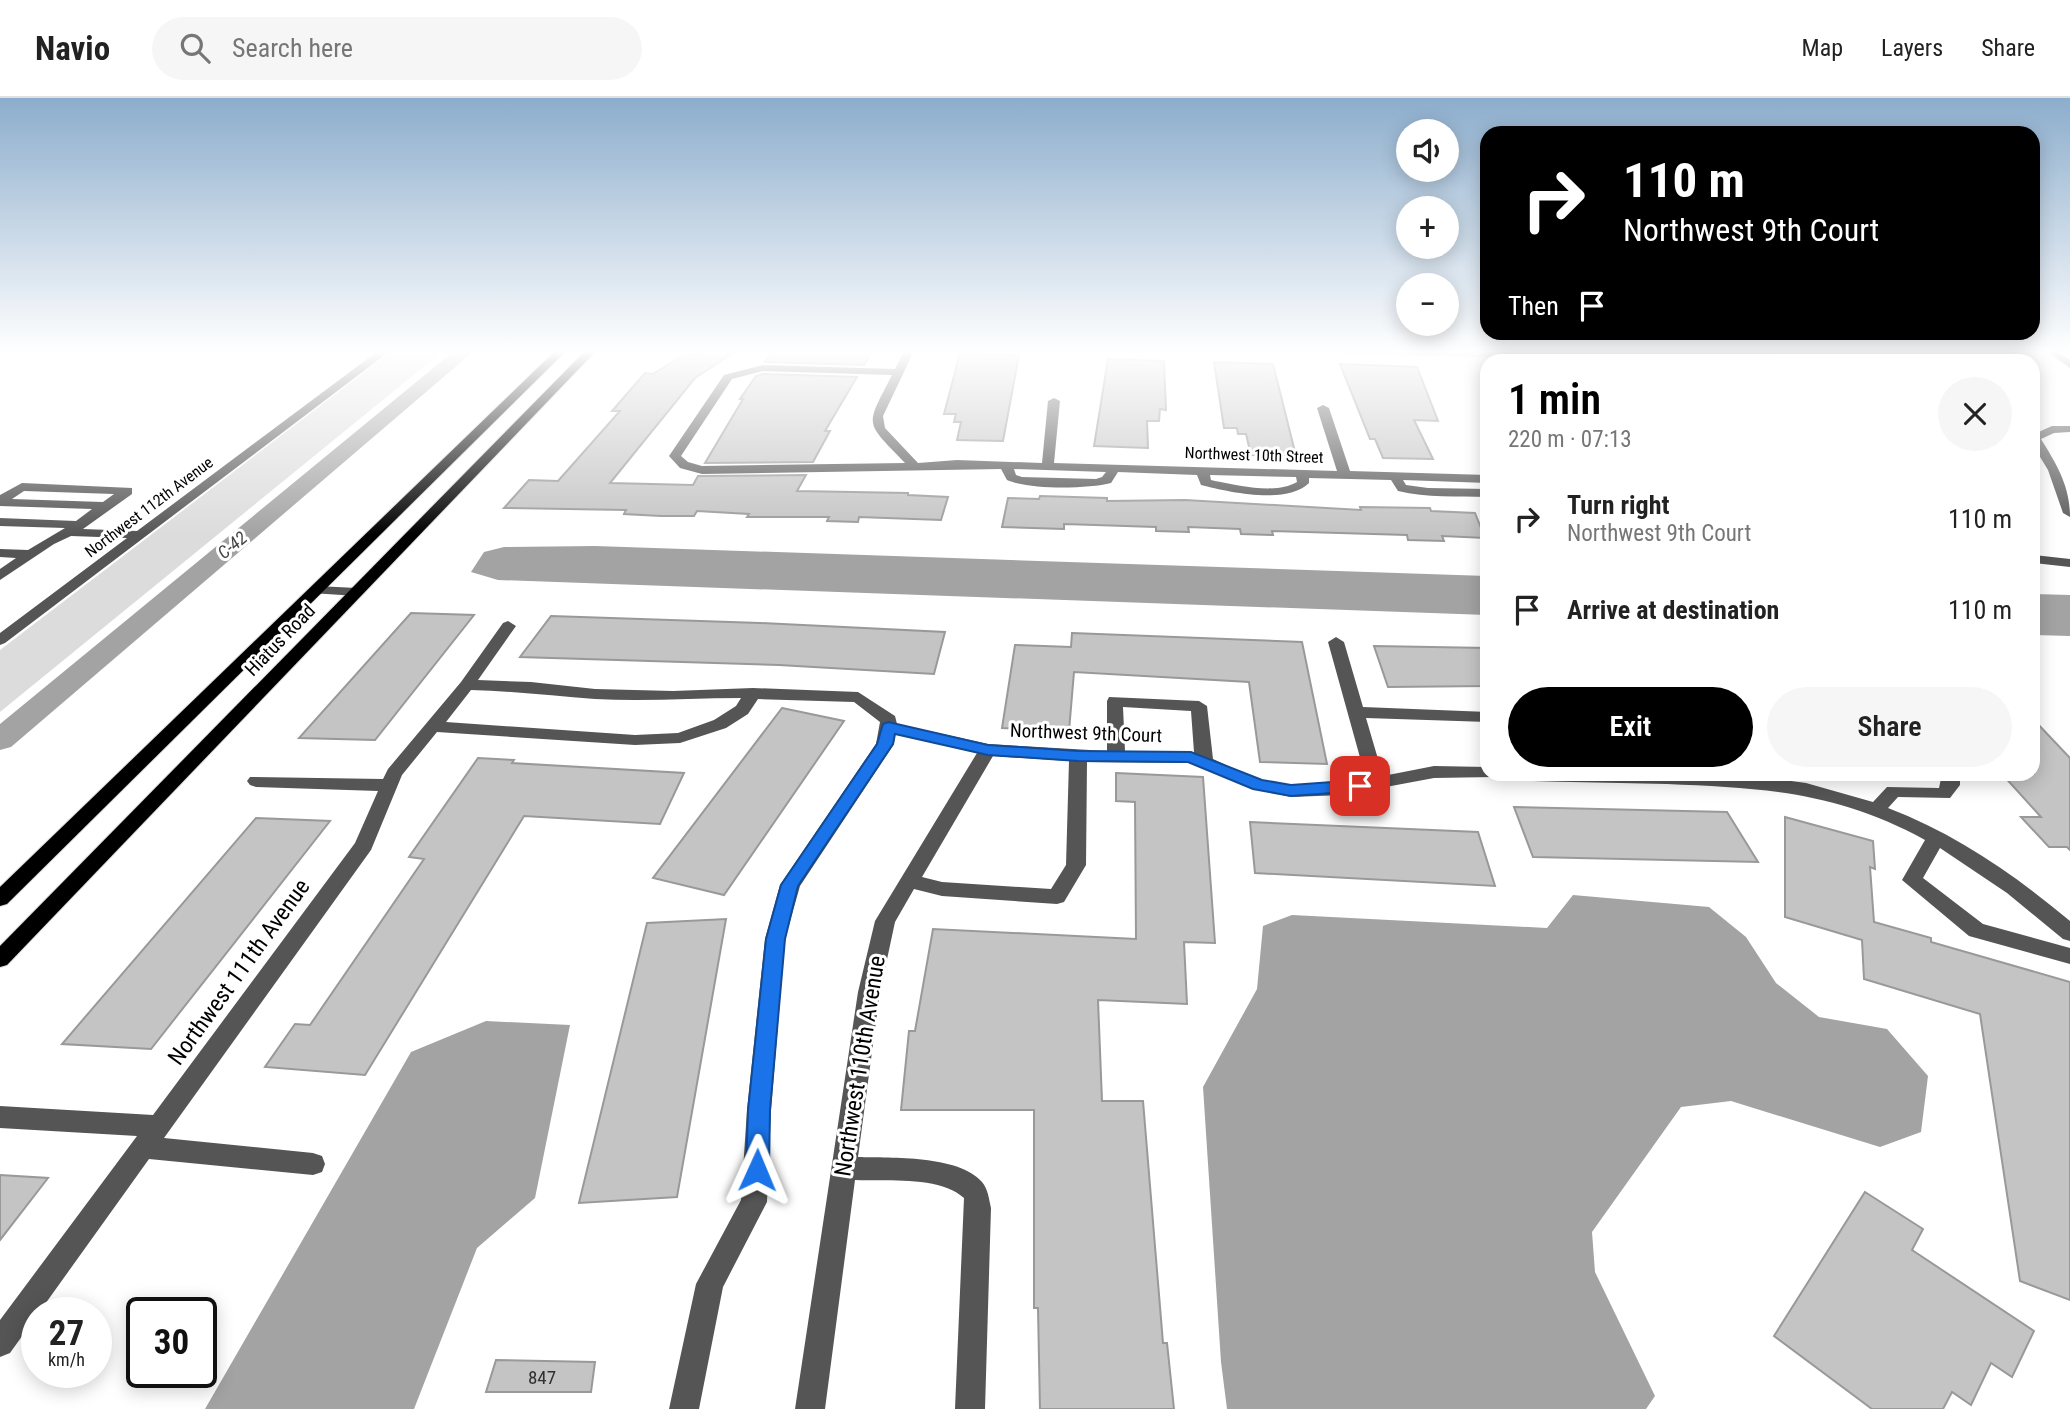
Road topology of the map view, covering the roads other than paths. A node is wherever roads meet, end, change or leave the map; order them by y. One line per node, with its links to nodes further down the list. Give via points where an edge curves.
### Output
1 (304, 412): 24 (street, Northwest 112th Avenue)
2 (498, 412): 30 (main road, Hiatus Road)
3 (532, 412): 31 (main road, Hiatus Road)
4 (704, 412): 11 (street, Northwest 10th Street, via 675,456 684,465 702,470)
5 (879, 412): 11 (street, via 879,429)
6 (1053, 412): 13 (street)
7 (1324, 412): 15 (street)
8 (2070, 429): 9 (street)
9 (2040, 435)
10 (2040, 448): 21 (street)
11 (914, 465): 12 (street, Northwest 10th Street)
12 (1006, 466): 13 (street, Northwest 10th Street); 14 (street, via 1011,477 1020,481 1096,483 1107,480)
13 (1048, 467): 14 (street, Northwest 10th Street)
14 (1114, 469): 15 (street, Northwest 10th Street, via 1203,471 1205,482 1232,489 1292,490 1303,483 1302,474)
15 (1345, 475): 16 (street, Northwest 10th Street)
16 (1395, 477): 17 (street, Northwest 10th Street); 18 (street, via 1402,488 1414,491)
17 (1480, 479)
18 (1480, 493)
19 (0, 501): 20 (street); 20 (street, via 22,487 127,491)
20 (106, 506): 23 (street)
21 (2070, 513)
22 (0, 522): 23 (street)
23 (74, 529): 24 (street); 26 (street)
24 (141, 535): 33 (street, Northwest 112th Avenue)
25 (0, 552): 26 (street)
26 (31, 554): 29 (street)
27 (2040, 560): 28 (street)
28 (2070, 563)
29 (0, 576)
30 (316, 590): 31 (street); 54 (main road, Hiatus Road)
31 (357, 592): 57 (main road, Hiatus Road)
32 (508, 626): 35 (street, Northwest 111th Avenue)
33 (2, 636)
34 (1336, 642): 37 (street)
35 (467, 685): 36 (street, via 595,694); 39 (street, Northwest 111th Avenue)
36 (753, 693): 39 (street, via 742,710 720,724 680,738 635,740); 40 (street, via 858,697 890,720)
37 (1356, 712): 38 (street); 49 (street)
38 (1480, 717)
39 (433, 726): 50 (street, Northwest 111th Avenue, via 394,773)
40 (888, 727): 41 (street, Northwest 9th Court); 64 (street, via 885,744 790,885 775,939 754,1202 710,1284)
41 (988, 750): 42 (street, Northwest 9th Court); 53 (street, Northwest 110th Avenue)
42 (1078, 756): 43 (street, Northwest 9th Court); 53 (street, via 1076,865 1057,897 942,889)
43 (1116, 756): 44 (street, Northwest 9th Court, via 1191,757); 44 (street, via 1115,701 1199,706)
44 (1204, 762): 49 (street, Northwest 9th Court, via 1259,785 1291,791)
45 (1480, 773): 49 (street, Northwest 9th Court, via 1434,772)
46 (256, 781): 50 (street)
47 (1782, 781): 51 (street)
48 (1951, 781): 51 (street, via 1944,794 1894,791)
49 (1376, 782)
50 (390, 785): 59 (street, Northwest 111th Avenue, via 364,845)
51 (1877, 809): 52 (street)
52 (1937, 837): 55 (street, via 2029,898); 56 (street, via 1912,880 1976,930)
53 (909, 881): 62 (street, Northwest 110th Avenue, via 885,921 869,992)
54 (0, 898)
55 (2070, 933)
56 (2070, 956)
57 (0, 959)
58 (0, 1117): 59 (street)
59 (159, 1126): 60 (street, Northwest 111th Avenue)
60 (143, 1147): 61 (street); 63 (street, Northwest 111th Avenue)
61 (313, 1164)
62 (844, 1168): 65 (street, Northwest 110th Avenue); 66 (street, via 939,1173 961,1180 975,1192)
63 (0, 1343)
64 (684, 1409)
65 (810, 1409)
66 (970, 1409)

